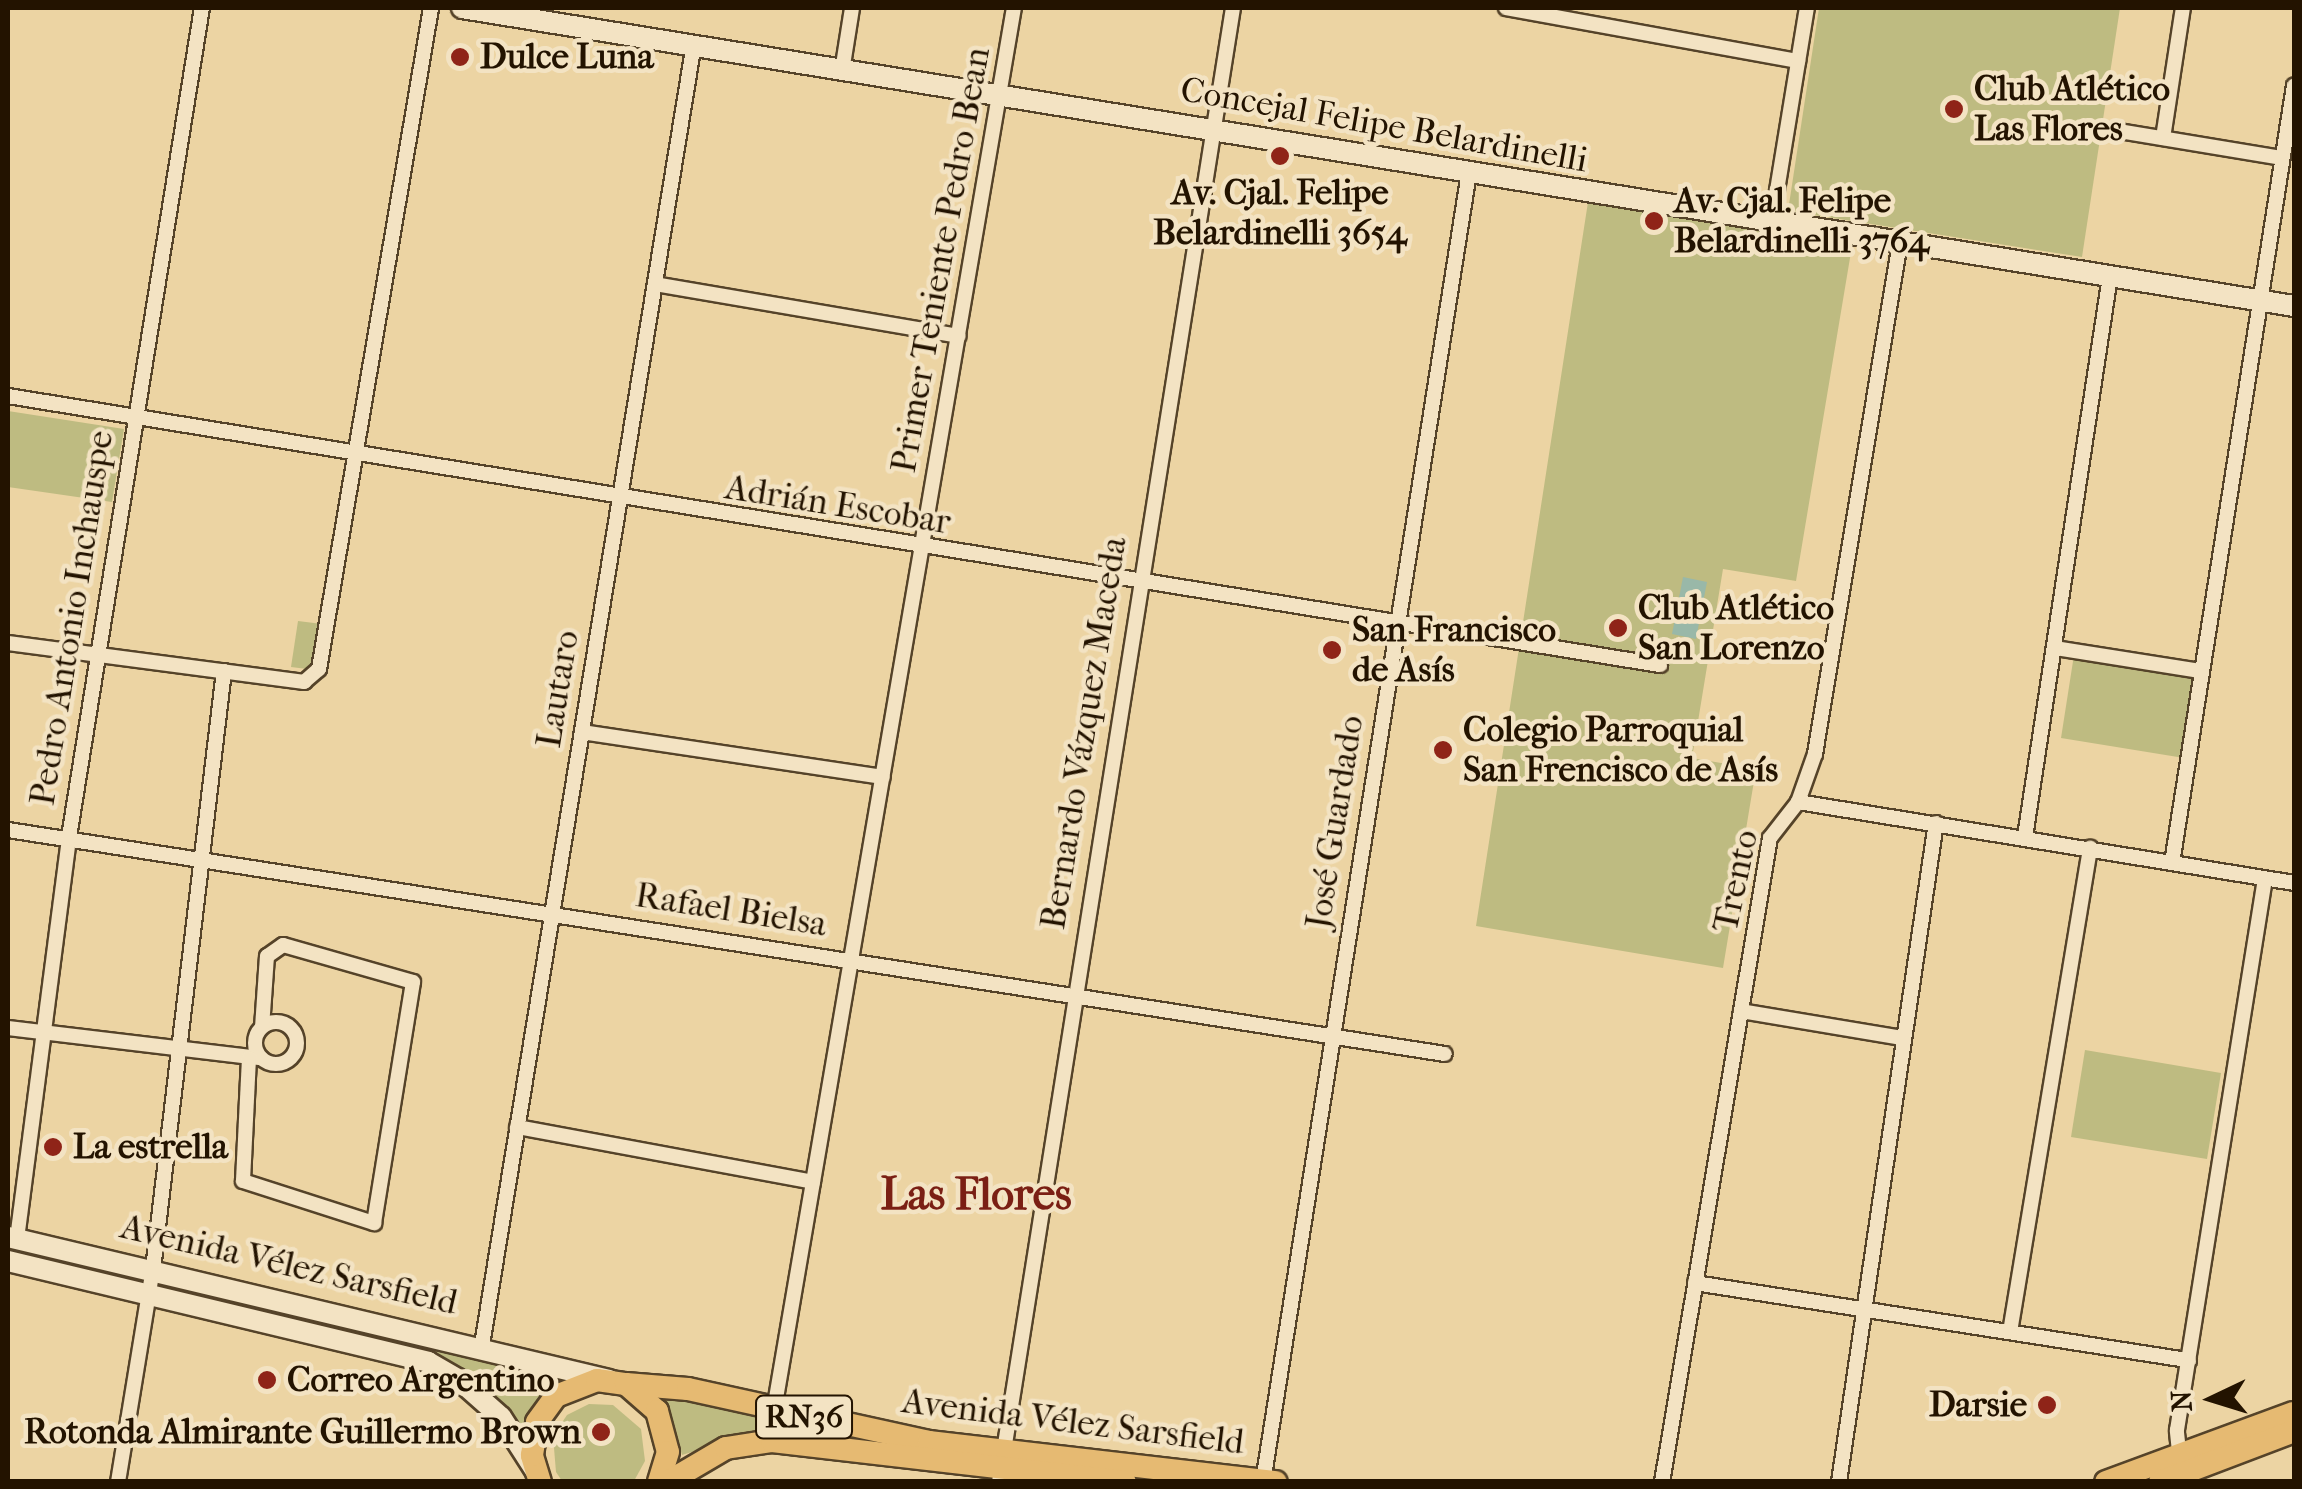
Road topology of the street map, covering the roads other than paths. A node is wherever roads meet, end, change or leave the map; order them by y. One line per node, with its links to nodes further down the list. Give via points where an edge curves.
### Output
1 (202, 8): 28 (street, Pedro Antonio Inchauspe)
2 (431, 8): 29 (street)
3 (462, 8): 10 (main road, Concejal Felipe Belardinelli)
4 (852, 8): 12 (street)
5 (1014, 8): 14 (street, Primer Teniente Pedro Bean)
6 (1233, 8): 15 (street, Bernardo Vázquez Maceda)
7 (1506, 8): 11 (street)
8 (1807, 8): 11 (street)
9 (2183, 8): 17 (street)
10 (694, 43): 12 (main road, Concejal Felipe Belardinelli); 23 (street, Lautaro)
11 (1798, 61): 20 (street)
12 (843, 66): 14 (main road, Concejal Felipe Belardinelli)
13 (2294, 86): 18 (street)
14 (1000, 92): 15 (main road, Concejal Felipe Belardinelli); 26 (street, Primer Teniente Pedro Bean)
15 (1212, 129): 19 (main road, Concejal Felipe Belardinelli); 32 (street, Bernardo Vázquez Maceda)
16 (2113, 130): 17 (street)
17 (2163, 138): 18 (street)
18 (2282, 158): 24 (street)
19 (1470, 173): 20 (main road, Concejal Felipe Belardinelli); 33 (street, José Guardado)
20 (1772, 221): 21 (main road, Concejal Felipe Belardinelli)
21 (1900, 244): 22 (main road, Concejal Felipe Belardinelli); 42 (street, Trento, via 1815,754)
22 (2110, 276): 24 (main road, Concejal Felipe Belardinelli); 35 (street)
23 (655, 284): 26 (street); 30 (street, Lautaro)
24 (2261, 300): 25 (main road, Concejal Felipe Belardinelli); 39 (street)
25 (2294, 306)
26 (958, 336): 31 (street, Primer Teniente Pedro Bean)
27 (8, 396): 28 (street, Adrián Escobar)
28 (133, 418): 29 (street, Adrián Escobar); 36 (street, Pedro Antonio Inchauspe)
29 (356, 455): 30 (street, Adrián Escobar); 38 (street, via 319,670 304,682)
30 (620, 499): 31 (street, Adrián Escobar); 40 (street, Lautaro)
31 (922, 550): 32 (street, Adrián Escobar); 41 (street, Primer Teniente Pedro Bean)
32 (1138, 583): 33 (street, Adrián Escobar); 54 (street, Bernardo Vázquez Maceda)
33 (1396, 622): 37 (street, Adrián Escobar); 59 (street, José Guardado)
34 (8, 644): 36 (street)
35 (2055, 648): 39 (street); 46 (street)
36 (96, 655): 38 (street); 45 (street, Pedro Antonio Inchauspe)
37 (1660, 664)
38 (224, 671): 48 (street)
39 (2201, 672): 49 (street)
40 (582, 732): 41 (street); 52 (street, Lautaro)
41 (883, 776): 53 (street, Primer Teniente Pedro Bean)
42 (1798, 802): 43 (street); 55 (street, Trento, via 1770,838)
43 (1936, 823): 46 (street); 60 (street)
44 (8, 830): 45 (street, Rafael Bielsa)
45 (69, 837): 48 (street, Rafael Bielsa); 58 (street, Pedro Antonio Inchauspe)
46 (2025, 838): 47 (street)
47 (2090, 848): 49 (street); 72 (street)
48 (202, 856): 52 (street, Rafael Bielsa); 61 (street)
49 (2172, 862): 50 (street)
50 (2265, 879): 51 (street); 74 (street)
51 (2294, 884)
52 (552, 912): 53 (street, Rafael Bielsa); 64 (street, Lautaro)
53 (851, 959): 54 (street, Rafael Bielsa); 65 (street, Primer Teniente Pedro Bean)
54 (1073, 994): 59 (street, Rafael Bielsa); 80 (street, Bernardo Vázquez Maceda)
55 (1741, 1011): 60 (street); 69 (street, Trento)
56 (262, 1027): 63 (street); 63 (street, via 288,1024 298,1042 288,1061); 63 (street, via 267,956 282,945 413,982 374,1223 243,1182)
57 (8, 1028): 58 (street)
58 (43, 1034): 61 (street); 66 (street, Pedro Antonio Inchauspe)
59 (1332, 1035): 62 (street, Rafael Bielsa); 82 (street, José Guardado)
60 (1902, 1038): 71 (street)
61 (177, 1050): 63 (street); 68 (street)
62 (1444, 1054)
63 (255, 1058)
64 (517, 1127): 65 (street); 73 (street, Lautaro)
65 (813, 1182): 76 (street, Primer Teniente Pedro Bean)
66 (12, 1238): 68 (main road, Avenida Vélez Sarsfield / RN36)
67 (8, 1261): 70 (main road, Avenida Vélez Sarsfield / RN36)
68 (152, 1269): 70 (street); 73 (main road, Avenida Vélez Sarsfield / RN36)
69 (1695, 1283): 71 (street); 87 (street, Trento)
70 (150, 1292): 81 (main road, Avenida Vélez Sarsfield / RN36, via 443,1369 501,1418); 83 (street)
71 (1864, 1310): 72 (street); 88 (street)
72 (2010, 1332): 74 (street)
73 (482, 1345): 75 (main road, Avenida Vélez Sarsfield / RN36)
74 (2188, 1360): 79 (street, via 2176,1430)
75 (619, 1382): 76 (main road, Avenida Vélez Sarsfield / RN36, via 688,1389); 81 (main road, RN36, via 570,1387 545,1408 532,1438); 84 (main road, via 664,1424 668,1452)
76 (774, 1410): 80 (main road, Avenida Vélez Sarsfield / RN36)
77 (2294, 1412): 79 (main road)
78 (2294, 1431): 79 (main road)
79 (2181, 1464): 89 (main road); 90 (main road)
80 (1002, 1467): 82 (main road, Avenida Vélez Sarsfield / RN36); 85 (main road, Avenida Vélez Sarsfield / RN36, via 772,1442 726,1448); 86 (main road, Avenida Vélez Sarsfield / RN36)
81 (538, 1476)
82 (1268, 1481)
83 (118, 1482)
84 (659, 1482)
85 (668, 1482)
86 (1125, 1482)
87 (1662, 1482)
88 (1840, 1482)
89 (2106, 1482)
90 (2160, 1482)

